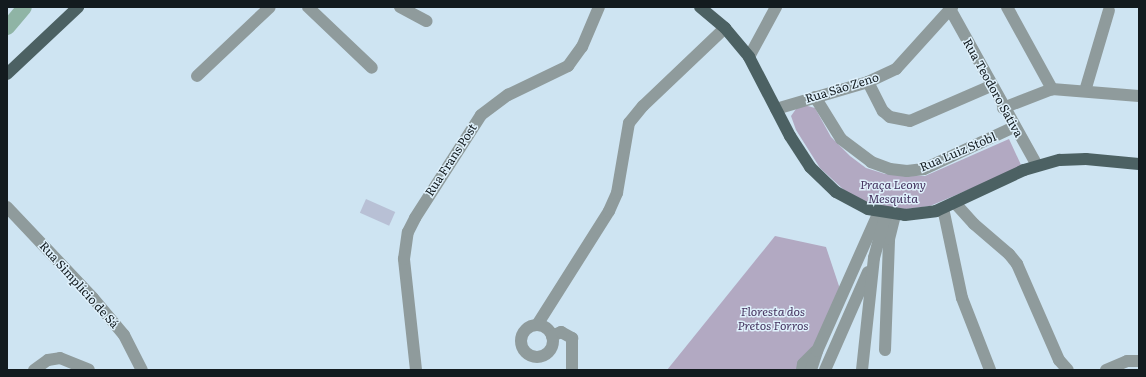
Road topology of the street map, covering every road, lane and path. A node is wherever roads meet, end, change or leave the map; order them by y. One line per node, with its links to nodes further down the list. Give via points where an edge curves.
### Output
1 (78, 7): 15 (main road)
2 (308, 7): 14 (street)
3 (400, 7): 11 (street)
4 (599, 7): 46 (street, Rua Frans Post, via 582,47 568,66 503,98 481,115 415,218 408,232 404,259)
5 (700, 7): 12 (main road)
6 (776, 7): 13 (street)
7 (1007, 7): 19 (street)
8 (951, 8): 17 (street, Rua São Zeno, via 901,66); 18 (street, Rua Teodoro Sativa)
9 (265, 9): 16 (street)
10 (1109, 10): 20 (street)
11 (426, 21)
12 (725, 28): 13 (main road); 36 (street, via 643,106 629,123 614,201)
13 (749, 57): 24 (main road)
14 (372, 68)
15 (7, 74)
16 (197, 76)
17 (868, 82): 18 (street, via 883,111 890,117 910,121); 22 (street, Rua São Zeno)
18 (991, 86): 23 (street, Rua Teodoro Sativa)
19 (1052, 89): 20 (street); 23 (street)
20 (1085, 92): 21 (street)
21 (1139, 96)
22 (815, 97): 24 (street, Rua São Zeno); 25 (street, Rua Luiz Stobl, via 841,139 871,162 890,169 907,171 924,168)
23 (1003, 108): 25 (street, Rua Teodoro Sativa)
24 (776, 109): 31 (main road, via 797,147 824,182 849,201)
25 (1014, 128): 27 (street, Rua Teodoro Sativa)
26 (1139, 164): 27 (main road, via 1060,160)
27 (1037, 165): 28 (main road)
28 (955, 203): 30 (main road); 53 (street, via 1017,264 1059,360)
29 (7, 207): 45 (street, Rua Simplício de Sá, via 94,298 124,335)
30 (944, 208): 31 (main road, via 925,214); 52 (street, via 962,298)
31 (887, 213): 32 (street); 33 (street); 40 (street)
32 (889, 239): 33 (street); 37 (street)
33 (874, 258): 34 (street); 35 (street)
34 (848, 318): 35 (street, via 858,315); 50 (street)
35 (866, 318): 38 (street)
36 (537, 325): 39 (street, via 546,328); 39 (street, via 528,328 522,336 522,346 527,354 537,357 546,354 552,346)
37 (885, 327): 38 (street); 41 (street)
38 (865, 331): 51 (street)
39 (552, 336): 47 (street, via 561,332 572,338)
40 (817, 350): 48 (street, via 803,364); 49 (street)
41 (885, 350)
42 (1139, 361): 54 (street, via 1127,361)
43 (34, 370): 44 (street, via 48,360 60,358)
44 (89, 370)
45 (142, 370)
46 (416, 370)
47 (572, 370)
48 (802, 370)
49 (811, 370)
50 (825, 370)
51 (862, 370)
52 (990, 370)
53 (1068, 370)
54 (1106, 370)

